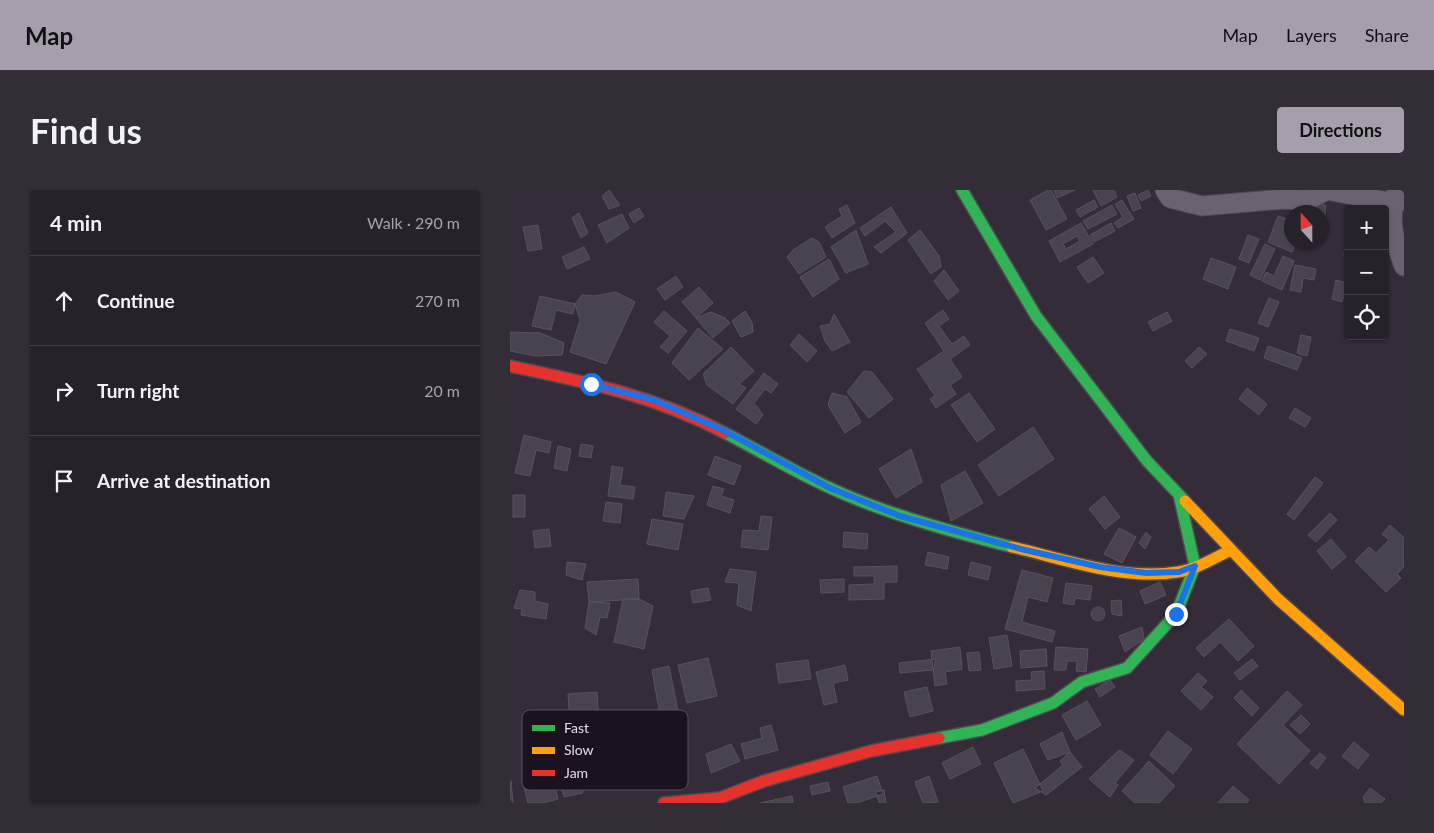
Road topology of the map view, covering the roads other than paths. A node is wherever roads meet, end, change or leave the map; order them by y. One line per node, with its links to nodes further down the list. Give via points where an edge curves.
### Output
1 (962, 190): 6 (main road, via 1036,316 1147,461)
2 (1165, 190): 3 (street, via 1170,198 1202,206 1308,200 1327,190)
3 (1398, 198): 4 (street, via 1392,235)
4 (1404, 266)
5 (510, 366): 8 (main road, via 654,400 723,430 830,488 900,516 1100,567 1154,573 1179,572)
6 (1179, 495): 7 (main road); 8 (main road)
7 (1231, 550): 8 (main road); 9 (main road, via 1278,599)
8 (1195, 566): 10 (main road, via 1176,614 1127,668 1082,682 1053,703 982,730 870,751 764,781 720,798)
9 (1404, 710)
10 (664, 803)

